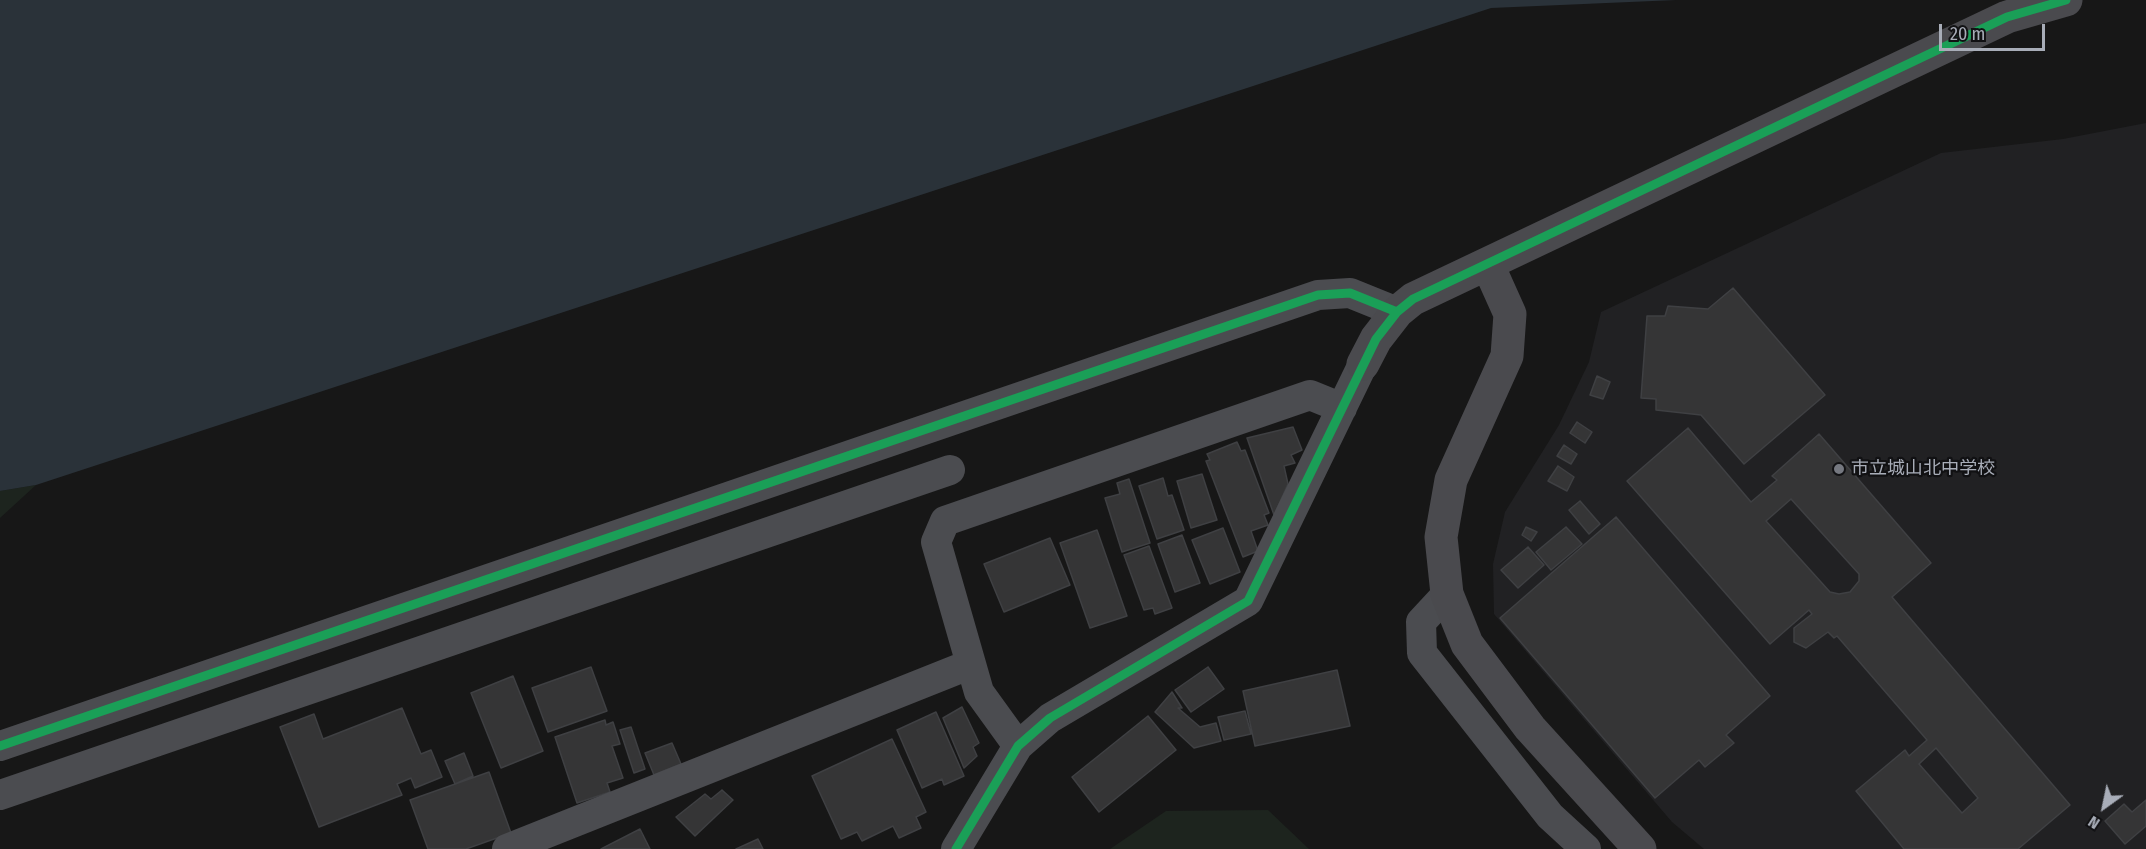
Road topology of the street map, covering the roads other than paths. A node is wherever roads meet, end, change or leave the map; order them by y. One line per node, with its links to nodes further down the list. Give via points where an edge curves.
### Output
1 (2066, 0): 2 (street, via 2007,17)
2 (1488, 265): 3 (street, via 1413,299); 7 (street, via 1510,314 1507,356 1451,480 1441,537)
3 (1397, 312): 4 (street); 9 (street, via 1350,293 1318,295)
4 (1363, 364): 5 (street)
5 (1342, 408): 8 (street, via 1310,395 945,521 936,543); 10 (street, via 1248,601 1050,718)
6 (950, 470): 11 (street)
7 (1447, 594): 14 (street, via 1421,622 1422,653 1550,816); 15 (street, via 1467,644 1530,728)
8 (971, 664): 10 (street, via 979,692); 12 (street)
9 (0, 746)
10 (1018, 746): 13 (street)
11 (0, 795)
12 (507, 849)
13 (956, 849)
14 (1586, 849)
15 (1640, 849)

